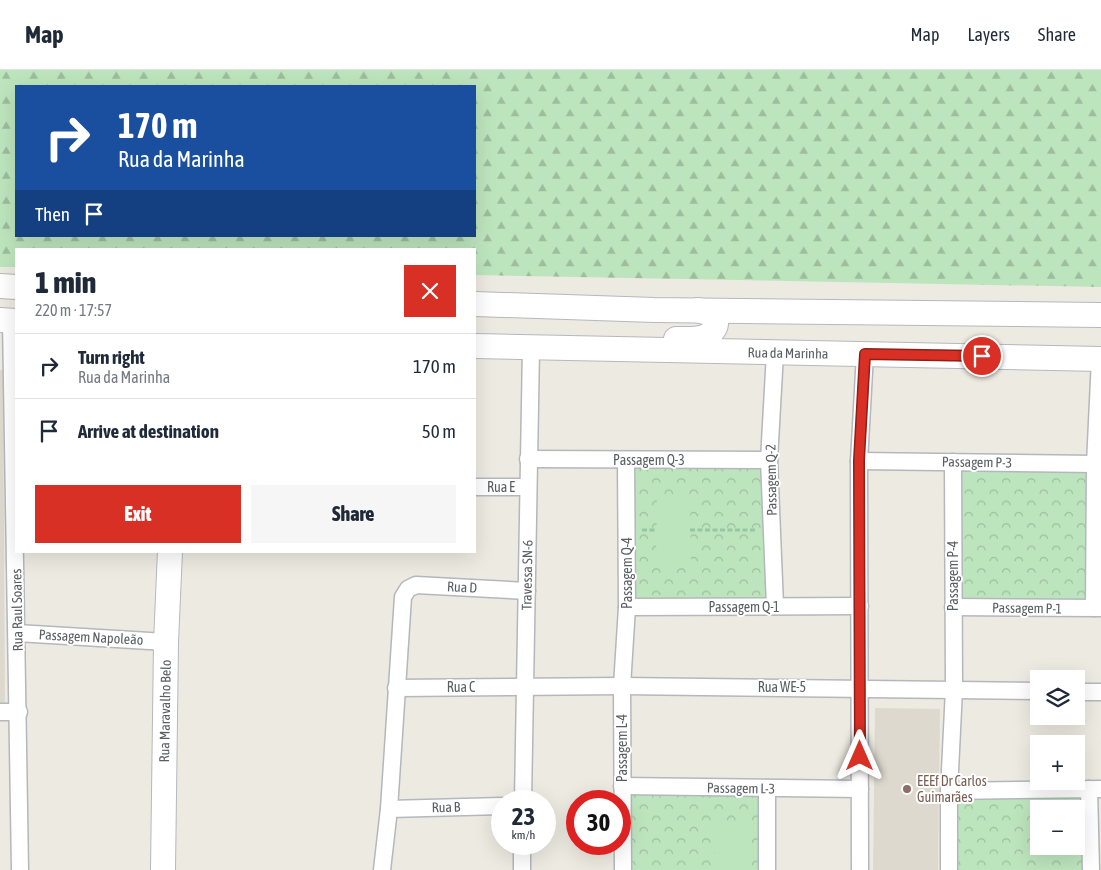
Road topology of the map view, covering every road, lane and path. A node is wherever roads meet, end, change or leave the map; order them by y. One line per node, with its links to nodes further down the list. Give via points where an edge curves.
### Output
1 (0, 286): 2 (main road)
2 (15, 287)
3 (476, 304): 4 (main road)
4 (698, 310): 5 (main road); 9 (main road, via 715,319 712,334 704,338 640,339)
5 (1101, 315)
6 (9, 321): 30 (street, Rua Raul Soares)
7 (476, 346): 8 (main road, Rua da Marinha)
8 (531, 348): 9 (main road, Rua da Marinha); 13 (street, Travessa SN-6)
9 (570, 349): 10 (main road, Rua da Marinha)
10 (775, 353): 11 (main road, Rua da Marinha); 15 (street, Passagem Q-2)
11 (865, 354): 12 (main road, Rua da Marinha); 16 (street)
12 (1101, 359): 18 (street)
13 (528, 459): 14 (street, Passagem Q-3); 20 (street, Travessa SN-6)
14 (626, 460): 15 (street, Passagem Q-3); 27 (street, Passagem Q-4)
15 (769, 460): 22 (street, Passagem Q-2)
16 (859, 460): 17 (street, Passagem P-3); 26 (street)
17 (954, 462): 18 (street, Passagem P-3); 28 (street, Passagem P-4)
18 (1095, 464): 29 (street)
19 (476, 487): 20 (street, Rua E)
20 (528, 487): 24 (street, Travessa SN-6)
21 (690, 530): 22 (path)
22 (772, 530): 25 (street, Passagem Q-2)
23 (170, 553): 31 (main road, Rua Maravalho Belo)
24 (527, 591): 33 (street, Travessa SN-6); 34 (street, Rua D, via 416,585 408,589 403,597)
25 (775, 606): 26 (street, Passagem Q-1); 27 (street, Passagem Q-1)
26 (860, 606): 35 (street)
27 (627, 607): 32 (street, Passagem Q-4)
28 (953, 607): 29 (street, Passagem P-1); 36 (street, Passagem P-4)
29 (1098, 608)
30 (17, 633): 31 (street, Passagem Napoleão); 41 (street, Rua Raul Soares)
31 (166, 642): 52 (main road, Rua Maravalho Belo)
32 (622, 686): 33 (street, Rua WE-5); 35 (street, Rua WE-5); 42 (street, Passagem L-4)
33 (525, 687): 34 (street, Rua C); 46 (street, Travessa SN-6)
34 (396, 688): 49 (street)
35 (861, 688): 36 (street, Rua WE-5); 44 (street)
36 (954, 689): 37 (street, Rua WE-5); 47 (street, Passagem P-4)
37 (1030, 691)
38 (1085, 692): 39 (street)
39 (1101, 692)
40 (0, 712): 41 (street)
41 (19, 712): 51 (street, Rua Raul Soares)
42 (622, 786): 43 (street, Passagem L-3); 55 (street, Passagem L-4)
43 (767, 788): 44 (street, Passagem L-3); 56 (street)
44 (860, 789): 57 (street)
45 (1095, 789): 47 (street); 59 (street)
46 (523, 790)
47 (949, 791): 58 (street, Passagem P-4)
48 (491, 806): 49 (street, Rua B)
49 (389, 808): 53 (street)
50 (522, 855): 54 (street)
51 (20, 870)
52 (163, 870)
53 (382, 870)
54 (522, 870)
55 (623, 870)
56 (767, 870)
57 (860, 870)
58 (949, 870)
59 (1091, 870)

